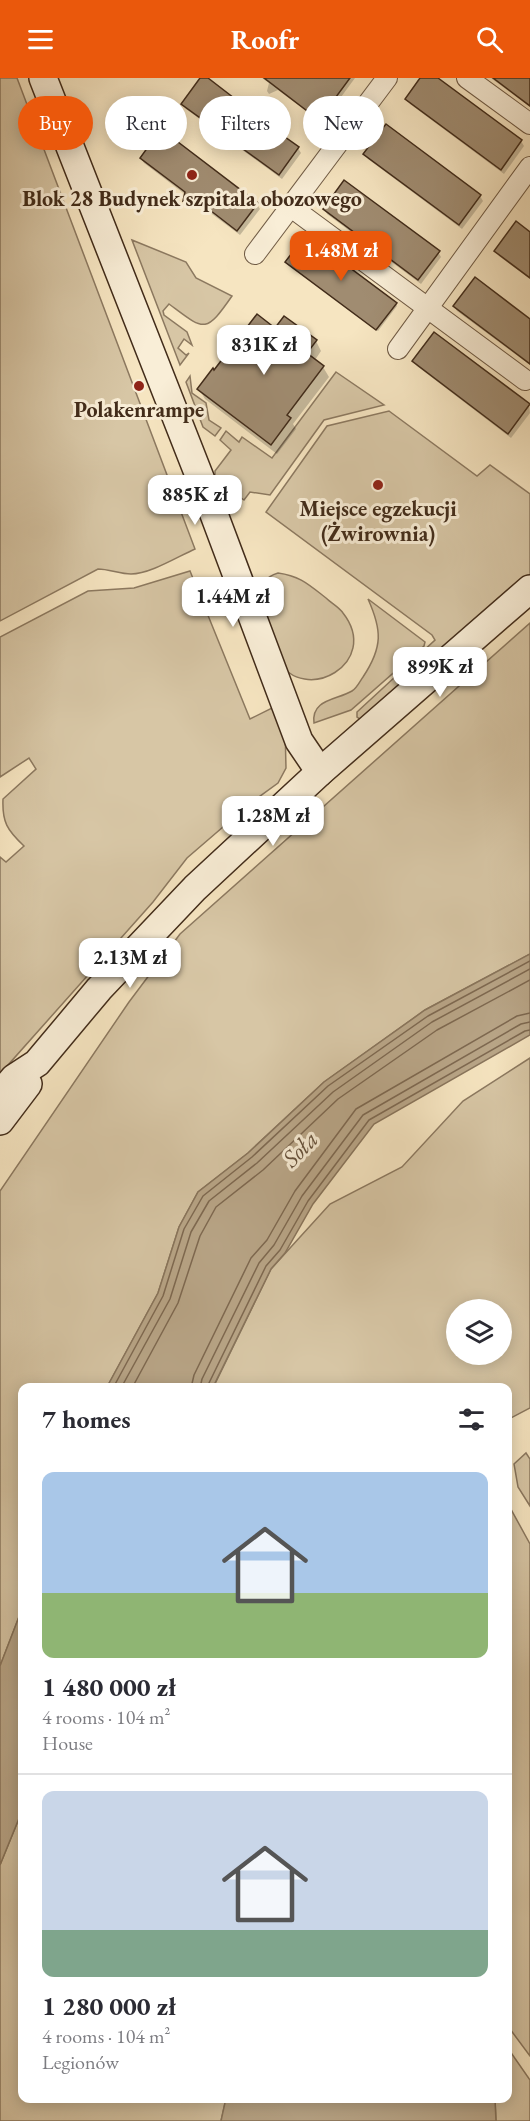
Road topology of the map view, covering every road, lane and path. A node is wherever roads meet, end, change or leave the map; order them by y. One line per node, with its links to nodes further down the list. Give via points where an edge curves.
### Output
1 (43, 78): 12 (main road, via 299,741)
2 (387, 78): 6 (street)
3 (467, 78): 4 (street)
4 (530, 124)
5 (530, 167): 8 (street)
6 (291, 207): 7 (street); 8 (street)
7 (255, 254)
8 (427, 308): 9 (street); 10 (street)
9 (398, 349)
10 (525, 380)
11 (530, 589): 12 (main road)
12 (320, 772): 13 (main road, via 151,932)
13 (37, 1063): 14 (main road, via 14,1078); 15 (main road, via 28,1084)
14 (0, 1095)
15 (0, 1121)

